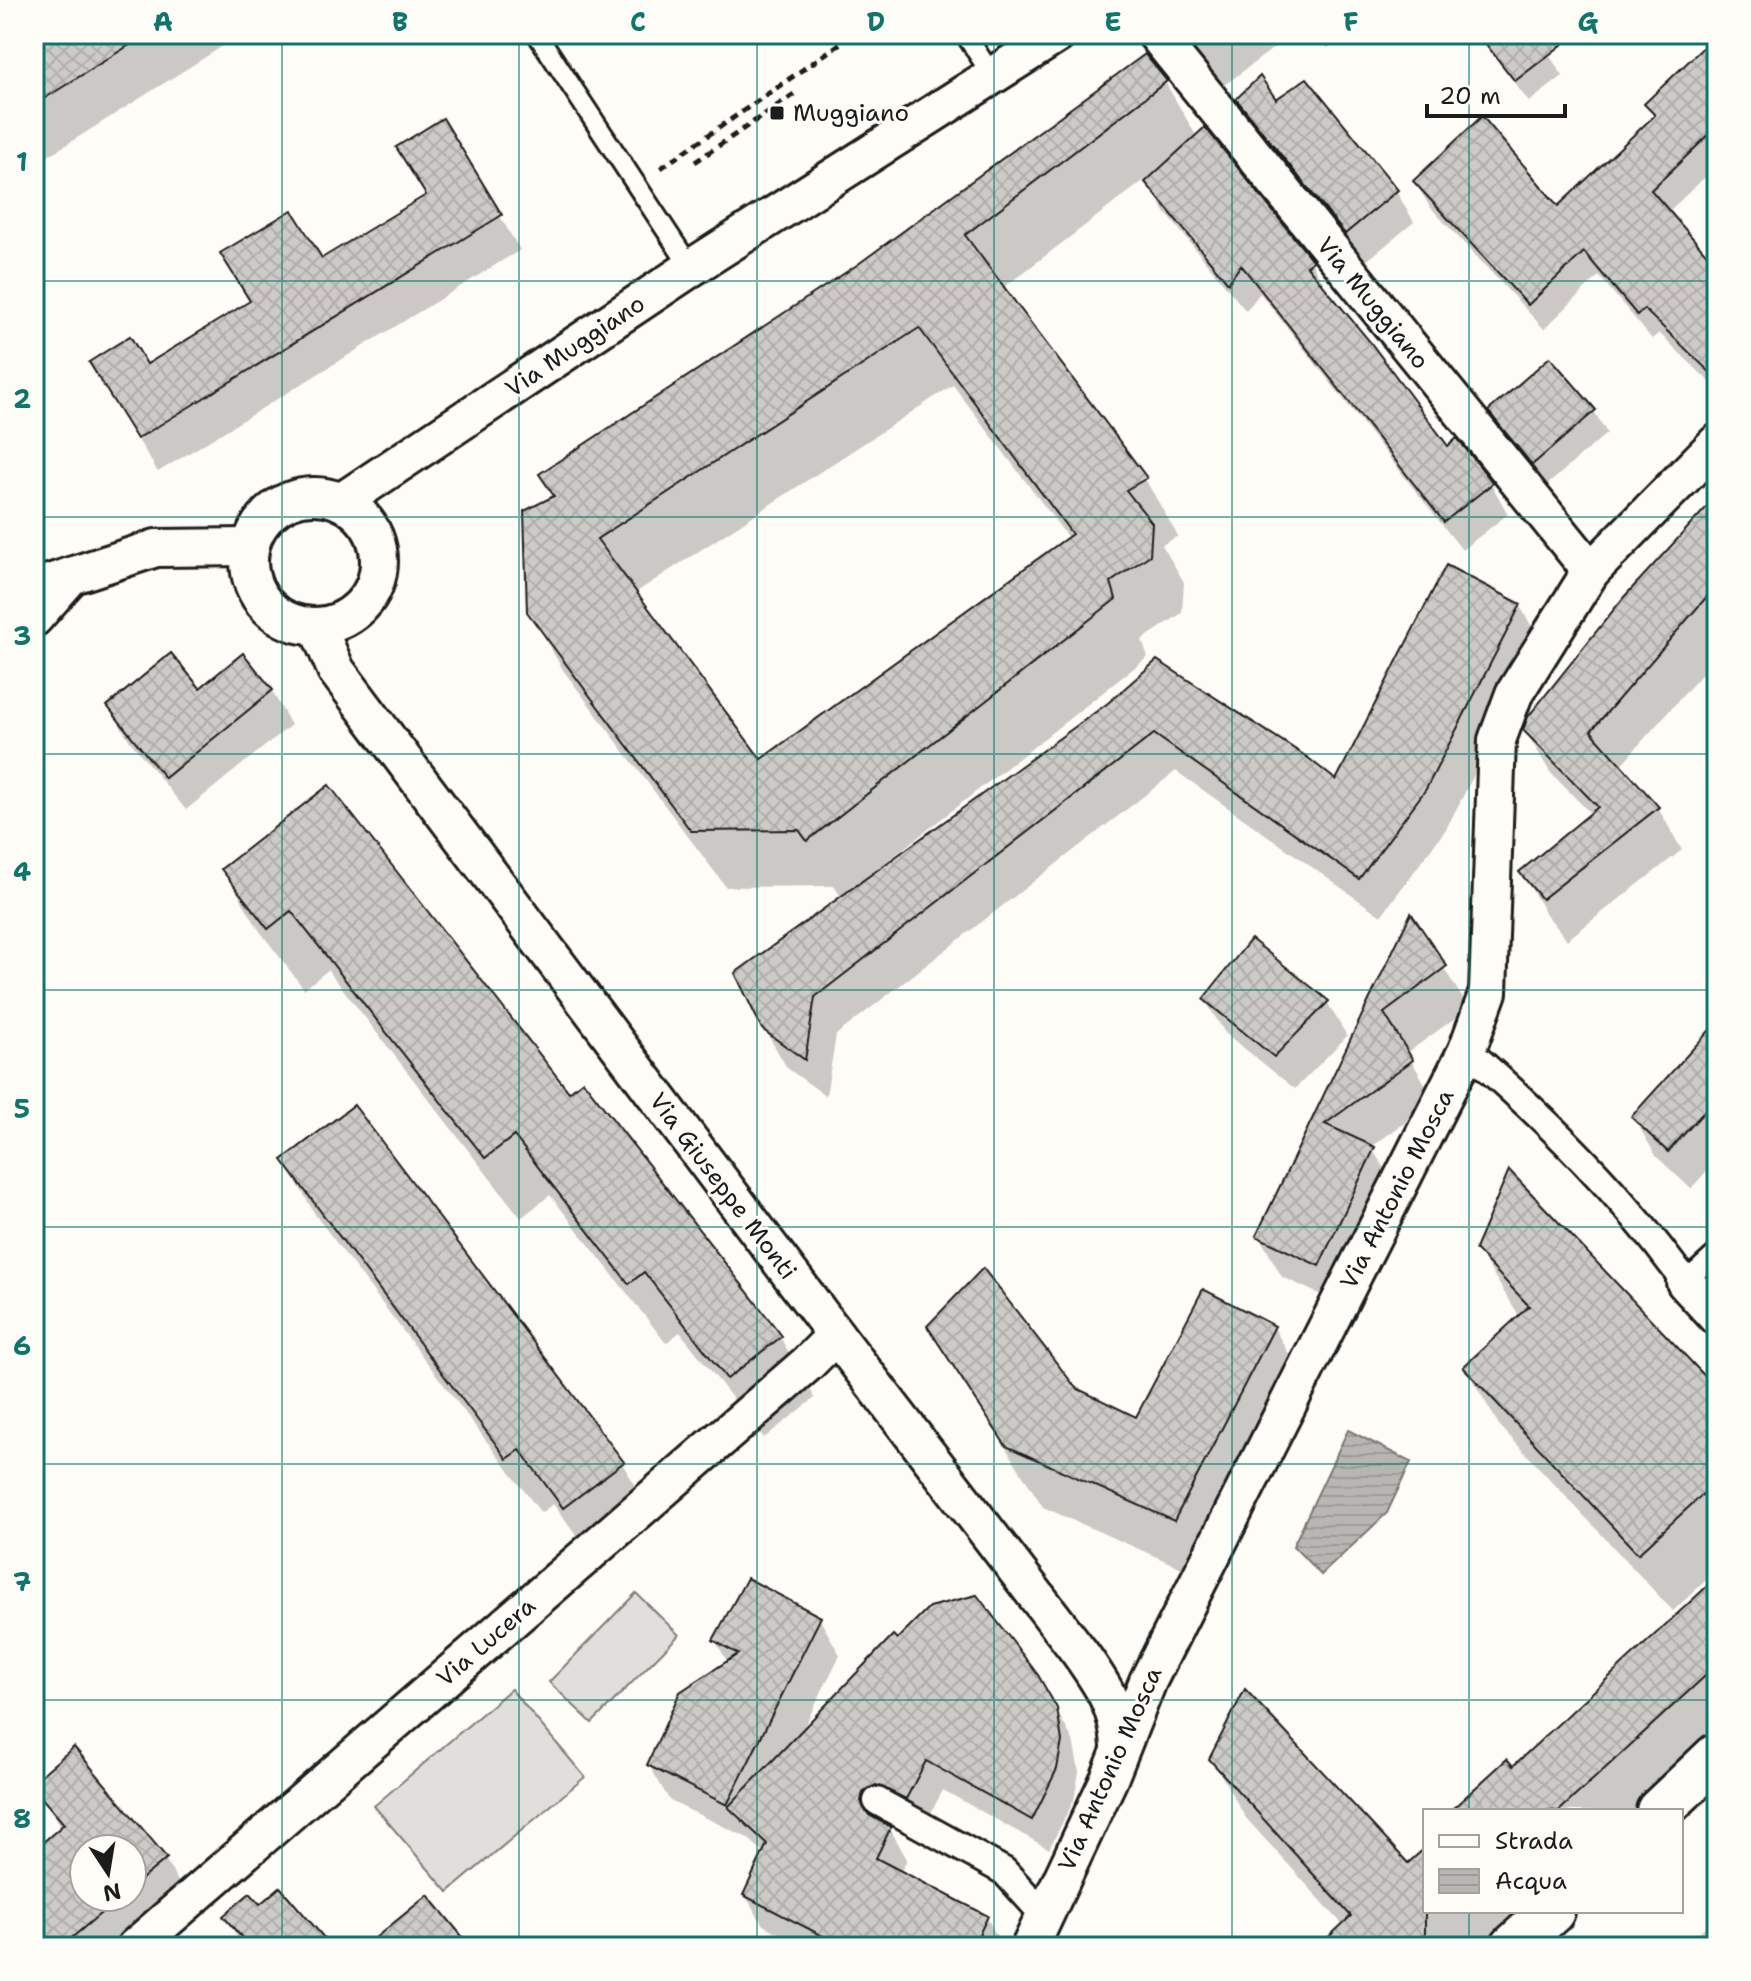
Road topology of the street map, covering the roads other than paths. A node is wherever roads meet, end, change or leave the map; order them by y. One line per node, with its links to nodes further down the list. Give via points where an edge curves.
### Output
1 (537, 34): 6 (lane)
2 (965, 34): 5 (lane)
3 (1058, 34): 5 (street, Via Muggiano)
4 (1156, 34): 10 (street, Via Muggiano)
5 (994, 78): 6 (street, Via Muggiano)
6 (691, 268): 8 (street, Via Muggiano)
7 (1717, 443): 10 (street, Via Antonio Mosca)
8 (341, 502): 9 (street, via 307,497 284,504 265,518); 14 (street, via 373,535 377,574 368,596 352,614)
9 (250, 547): 11 (street, via 156,548); 14 (street, via 250,575 264,604 290,622)
10 (1591, 571): 15 (street, Via Antonio Mosca, via 1514,694 1497,740 1488,992)
11 (75, 572): 12 (street); 13 (street)
12 (34, 588)
13 (34, 618)
14 (317, 626): 19 (street, Via Giuseppe Monti, via 336,670)
15 (1467, 1050): 17 (street, via 1558,1134 1654,1237); 20 (street, Via Antonio Mosca, via 1299,1377)
16 (1717, 1253): 17 (lane)
17 (1685, 1282): 18 (street)
18 (1717, 1317)
19 (836, 1335): 20 (street, Via Giuseppe Monti, via 1106,1690 1119,1721); 26 (street, Via Lucera)
20 (1120, 1746): 25 (street, Via Antonio Mosca)
21 (1717, 1756): 23 (street)
22 (877, 1801): 25 (street, via 1004,1871)
23 (1661, 1809)
24 (1550, 1913): 27 (street)
25 (1037, 1931)
26 (135, 1947)
27 (1513, 1947)

